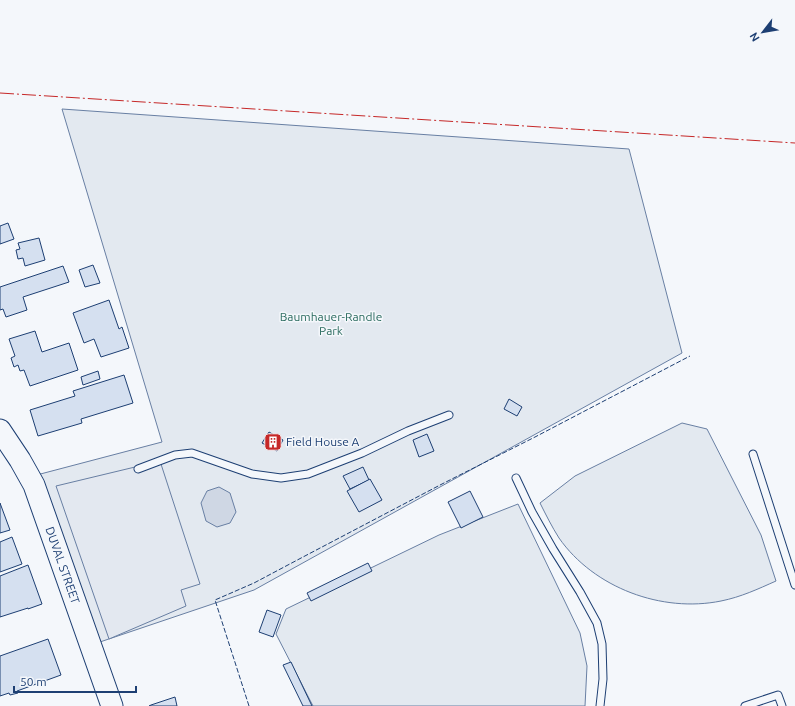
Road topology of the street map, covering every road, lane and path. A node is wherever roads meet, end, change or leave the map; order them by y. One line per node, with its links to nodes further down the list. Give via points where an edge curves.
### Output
1 (449, 415): 4 (lane, via 308,474 281,478 252,474 192,453 175,455)
2 (0, 430): 7 (street, DUVAL STREET, via 34,485)
3 (754, 454): 6 (lane)
4 (138, 469)
5 (516, 478): 8 (lane, via 532,512 597,623 602,644 603,679)
6 (795, 585)
7 (112, 706)
8 (600, 706)
9 (745, 706): 10 (lane, via 778,695)
10 (782, 706)

